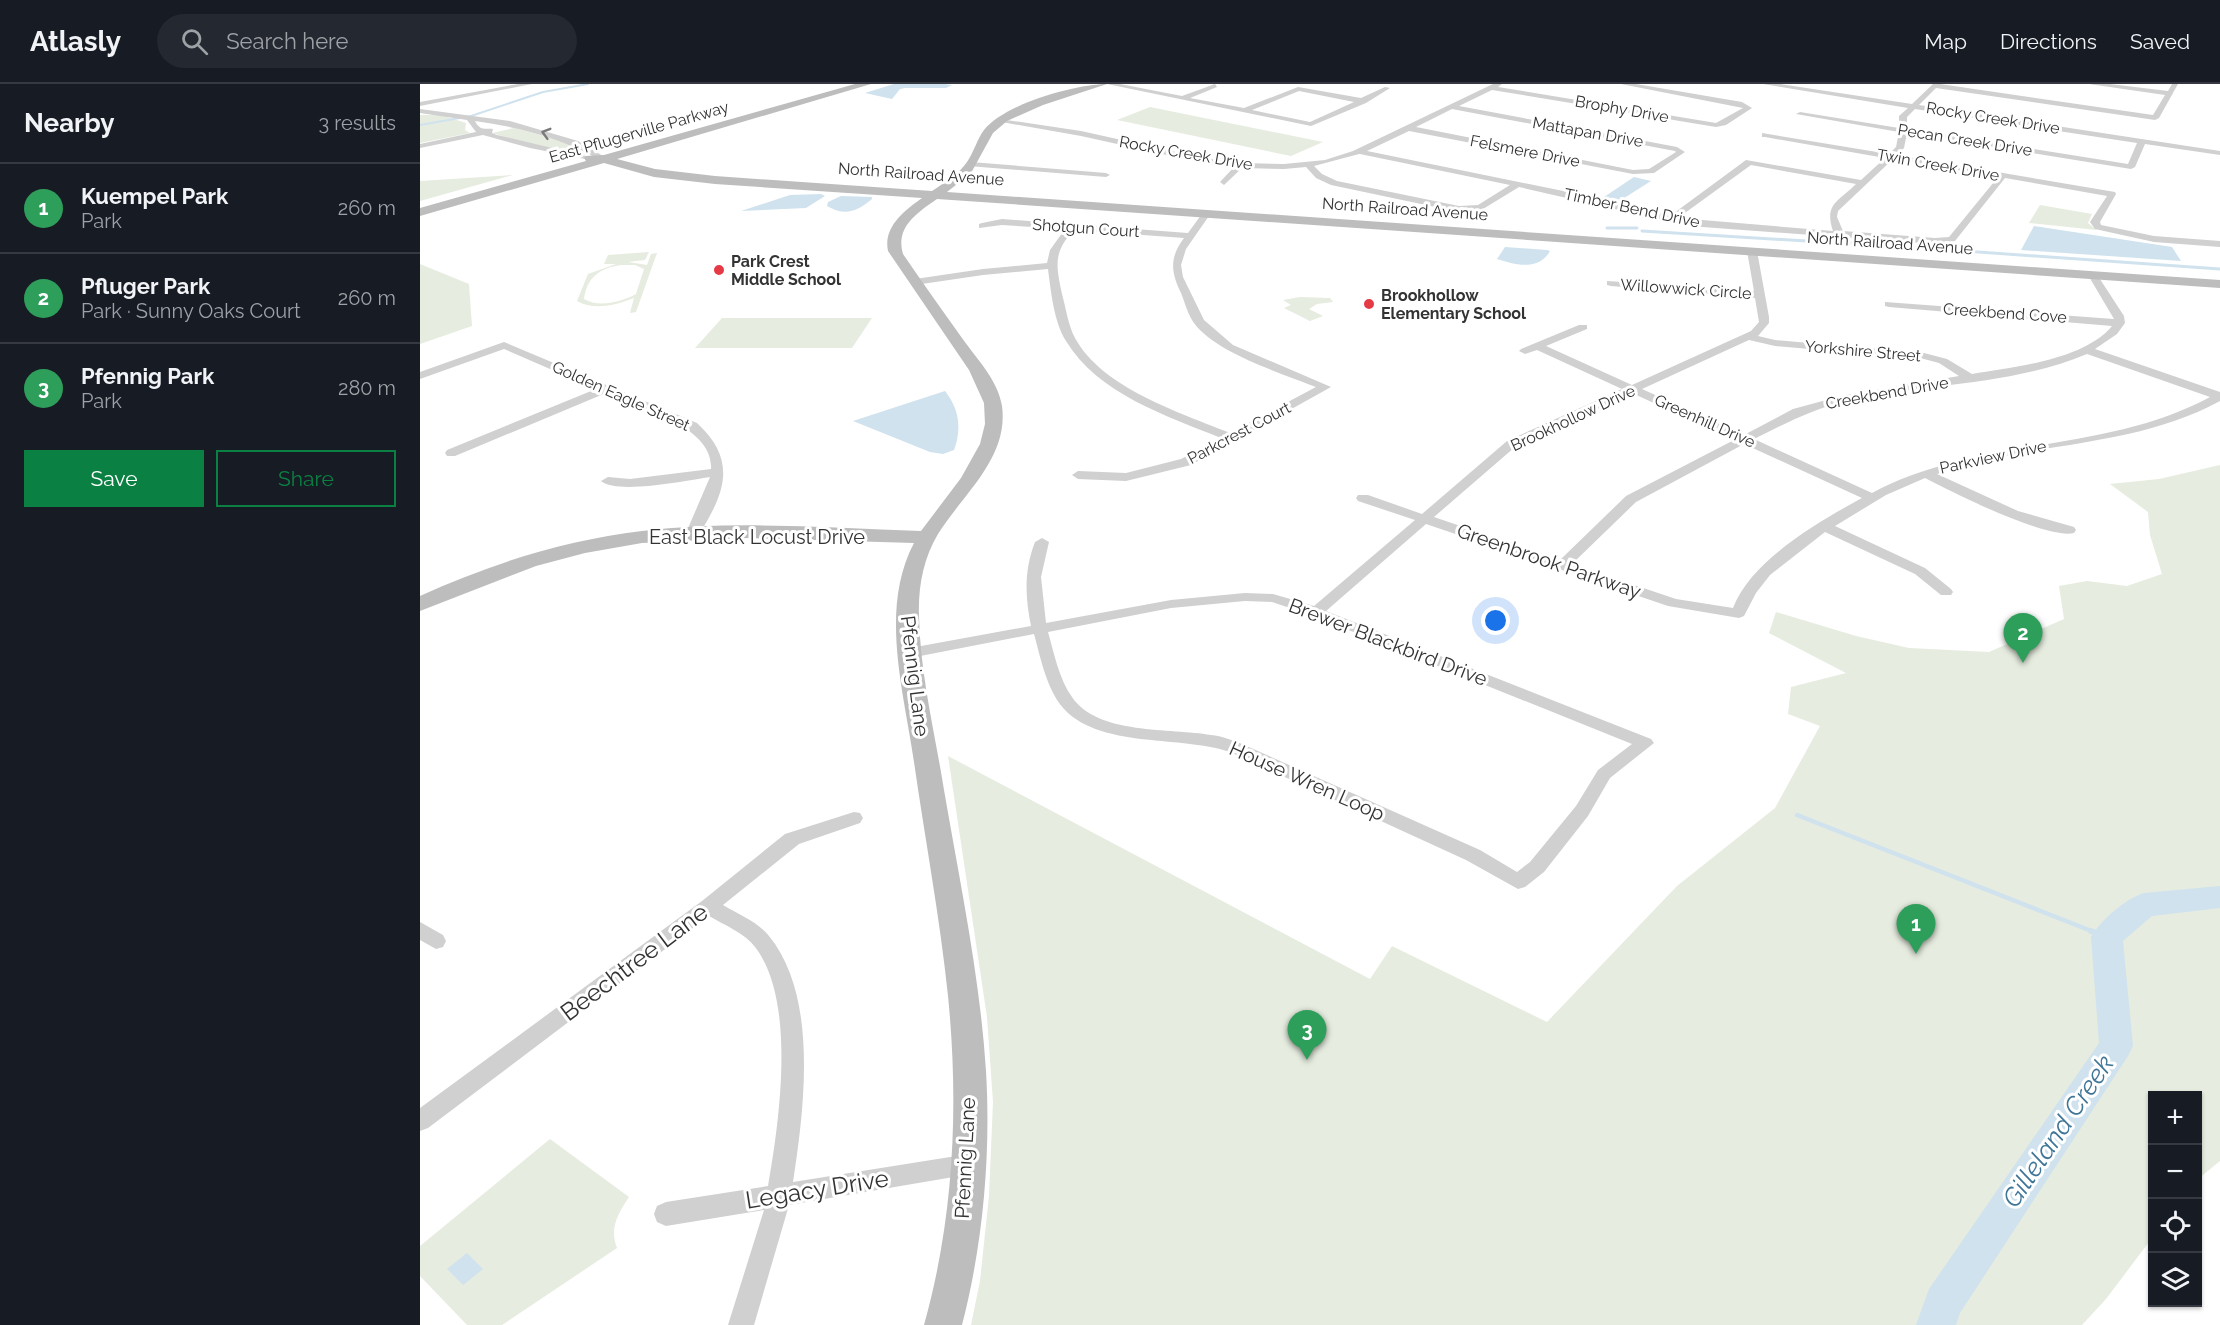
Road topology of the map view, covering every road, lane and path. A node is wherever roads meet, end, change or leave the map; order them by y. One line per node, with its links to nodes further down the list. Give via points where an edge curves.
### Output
1 (529, 84): 20 (street)
2 (852, 84): 18 (street, East Pflugerville Parkway)
3 (866, 84): 18 (street, East Pflugerville Parkway)
4 (1102, 84): 30 (street, Pfennig Lane)
5 (1110, 84): 19 (street)
6 (1624, 84): 13 (street, Brophy Drive, via 1748,108 1716,124)
7 (1766, 84): 15 (street, Rocky Creek Drive)
8 (1839, 84): 15 (street)
9 (2092, 84): 16 (street)
10 (2175, 84): 16 (street)
11 (1936, 85): 16 (street, via 2155,118); 23 (street)
12 (1215, 86): 19 (street)
13 (1496, 86): 24 (street, Rocky Creek Drive)
14 (1387, 88): 21 (street)
15 (1826, 93): 23 (street, Rocky Creek Drive)
16 (2169, 93)
17 (420, 96): 20 (street)
18 (816, 96): 41 (street, East Pflugerville Parkway)
19 (1182, 98): 26 (street)
20 (436, 101): 22 (street); 28 (street)
21 (1363, 101): 26 (street, via 1298,89); 26 (street, via 1311,124)
22 (420, 104)
23 (1913, 106): 33 (street, via 1903,116); 36 (street, Rocky Creek Drive)
24 (1451, 107): 32 (street, Rocky Creek Drive); 45 (street, Mattapan Drive, via 1681,150)
25 (420, 111): 28 (street)
26 (1245, 111)
27 (1800, 114): 33 (street, Pecan Creek Drive)
28 (454, 115): 29 (street)
29 (470, 120): 31 (street); 34 (street, via 476,129)
30 (1000, 121): 42 (street, Pfennig Lane, via 986,134); 43 (street, Rocky Creek Drive, via 1055,127)
31 (516, 124): 34 (street); 41 (street, one-way to 31, via 575,142)
32 (1407, 129): 38 (street, Rocky Creek Drive); 45 (street, Felsmere Drive)
33 (1903, 130): 36 (street, Pecan Creek Drive, via 2131,167); 40 (street, via 1902,145)
34 (485, 132): 37 (street); 41 (street, via 545,150)
35 (1765, 135): 40 (street, Twin Creek Drive)
36 (2142, 141): 39 (street, Rocky Creek Drive)
37 (420, 146)
38 (1360, 152): 44 (street, Rocky Creek Drive); 50 (street, Timber Bend Drive)
39 (2220, 153)
40 (1891, 157): 47 (street, Twin Creek Drive); 49 (street)
41 (598, 158): 51 (street, North Railroad Avenue, via 682,177); 52 (street, East Pflugerville Parkway); 53 (street, East Pflugerville Parkway)
42 (971, 164): 46 (street); 51 (street, Pfennig Lane)
43 (1240, 165): 44 (street, Rocky Creek Drive); 48 (street)
44 (1310, 165): 50 (street, via 1319,176 1334,183 1459,209 1480,207)
45 (1643, 173)
46 (1106, 175)
47 (2003, 176): 58 (street, Timber Bend Drive, via 1952,239); 60 (street, Twin Creek Drive, via 2112,194 2095,222 2098,227 2154,239)
48 (1224, 182)
49 (1863, 183): 55 (street, via 1749,162); 58 (street, via 1834,210)
50 (1518, 184): 55 (street, Timber Bend Drive)
51 (938, 194): 54 (street, North Railroad Avenue); 64 (street, Pfennig Lane, via 903,221 893,236 896,255)
52 (420, 207)
53 (420, 212)
54 (1207, 213): 59 (street); 61 (street, North Railroad Avenue)
55 (1671, 219): 58 (street, Timber Bend Drive)
56 (982, 226): 57 (street, Shotgun Court, via 1002,222)
57 (1072, 227): 59 (street, Shotgun Court); 62 (street, via 1055,246)
58 (1839, 234)
59 (1190, 236): 78 (street, Parkcrest Court, via 1179,255 1177,270 1198,322 1229,347 1325,387)
60 (2220, 244)
61 (1752, 251): 63 (street, North Railroad Avenue); 67 (street)
62 (1051, 266): 64 (street); 78 (street, via 1064,325 1091,366 1121,388)
63 (2093, 275): 66 (street, North Railroad Avenue); 69 (street, via 2115,307)
64 (915, 282): 91 (street, Pfennig Lane, via 983,379 995,418 986,452)
65 (1611, 283): 67 (street, Willowwick Circle)
66 (2220, 284)
67 (1761, 295): 71 (street, via 1764,323)
68 (1889, 304): 69 (street, Creekbend Cove)
69 (2120, 322): 72 (street, Creekbend Drive, via 2109,336)
70 (1583, 327): 76 (street, Greenhill Drive, via 1531,348)
71 (1749, 337): 74 (street, Yorkshire Street, via 1775,343 1924,356 1942,361); 76 (street, Brookhollow Drive)
72 (2084, 349): 74 (street, Creekbend Drive, via 2041,366); 77 (street)
73 (420, 376): 75 (street, Golden Eagle Street, via 504,345)
74 (1972, 379): 79 (street, Creekbend Drive, via 1845,398 1797,412)
75 (606, 389): 80 (street); 81 (street, Golden Eagle Street, via 704,434 717,452)
76 (1633, 389): 79 (street, Greenhill Drive); 87 (street, Brookhollow Drive, via 1511,444)
77 (2220, 396): 82 (street, Parkview Drive, via 2180,418 2156,425 1986,456)
78 (1231, 438): 83 (street, Parkcrest Court, via 1186,462 1149,473 1113,478)
79 (1744, 439): 86 (street, Greenhill Drive); 93 (street, Creekbend Drive, via 1631,499)
80 (451, 453)
81 (719, 472): 84 (street, via 630,483); 90 (street)
82 (1926, 472): 86 (street, Parkview Drive); 89 (street, via 1962,492 2033,521)
83 (1078, 475)
84 (608, 481)
85 (1363, 498): 87 (street, Greenbrook Parkway)
86 (1873, 498): 88 (street, Parkview Drive)
87 (1424, 519): 93 (street, Greenbrook Parkway); 96 (street, Brookhollow Drive)
88 (1824, 526): 94 (street, via 1920,571); 97 (street, Parkview Drive, via 1775,561 1741,604)
89 (2068, 530)
90 (693, 533): 91 (street, East Black Locust Drive); 95 (street, East Black Locust Drive, via 622,539 529,560)
91 (926, 537): 99 (street, Pfennig Lane, via 917,555 906,603)
92 (1042, 542): 98 (street, House Wren Loop, via 1034,562)
93 (1563, 565): 97 (street, Greenbrook Parkway, via 1673,603)
94 (1946, 592)
95 (420, 604)
96 (1316, 612): 98 (street, Brewer Blackbird Drive, via 1273,598 1245,597 1171,604); 100 (street, Brewer Blackbird Drive)
97 (1739, 613)
98 (1040, 629): 99 (street, Brewer Blackbird Drive); 100 (street, House Wren Loop, via 1059,687 1068,705 1080,715 1122,730 1211,740 1236,748 1473,855 1518,882 1537,867 1582,811 1604,774)
99 (910, 653): 104 (street, Pfennig Lane, via 963,994 970,1073)
100 (1645, 743)
101 (854, 818): 102 (street, Beechtree Lane, via 792,839)
102 (709, 906): 103 (street, Beechtree Lane); 105 (street, via 761,940 779,972 788,1013 794,1079)
103 (420, 1121)
104 (969, 1165): 105 (street, Legacy Drive); 108 (street, Pfennig Lane)
105 (779, 1194): 106 (street, Legacy Drive); 107 (street)
106 (666, 1214)
107 (741, 1325)
108 (944, 1325)

